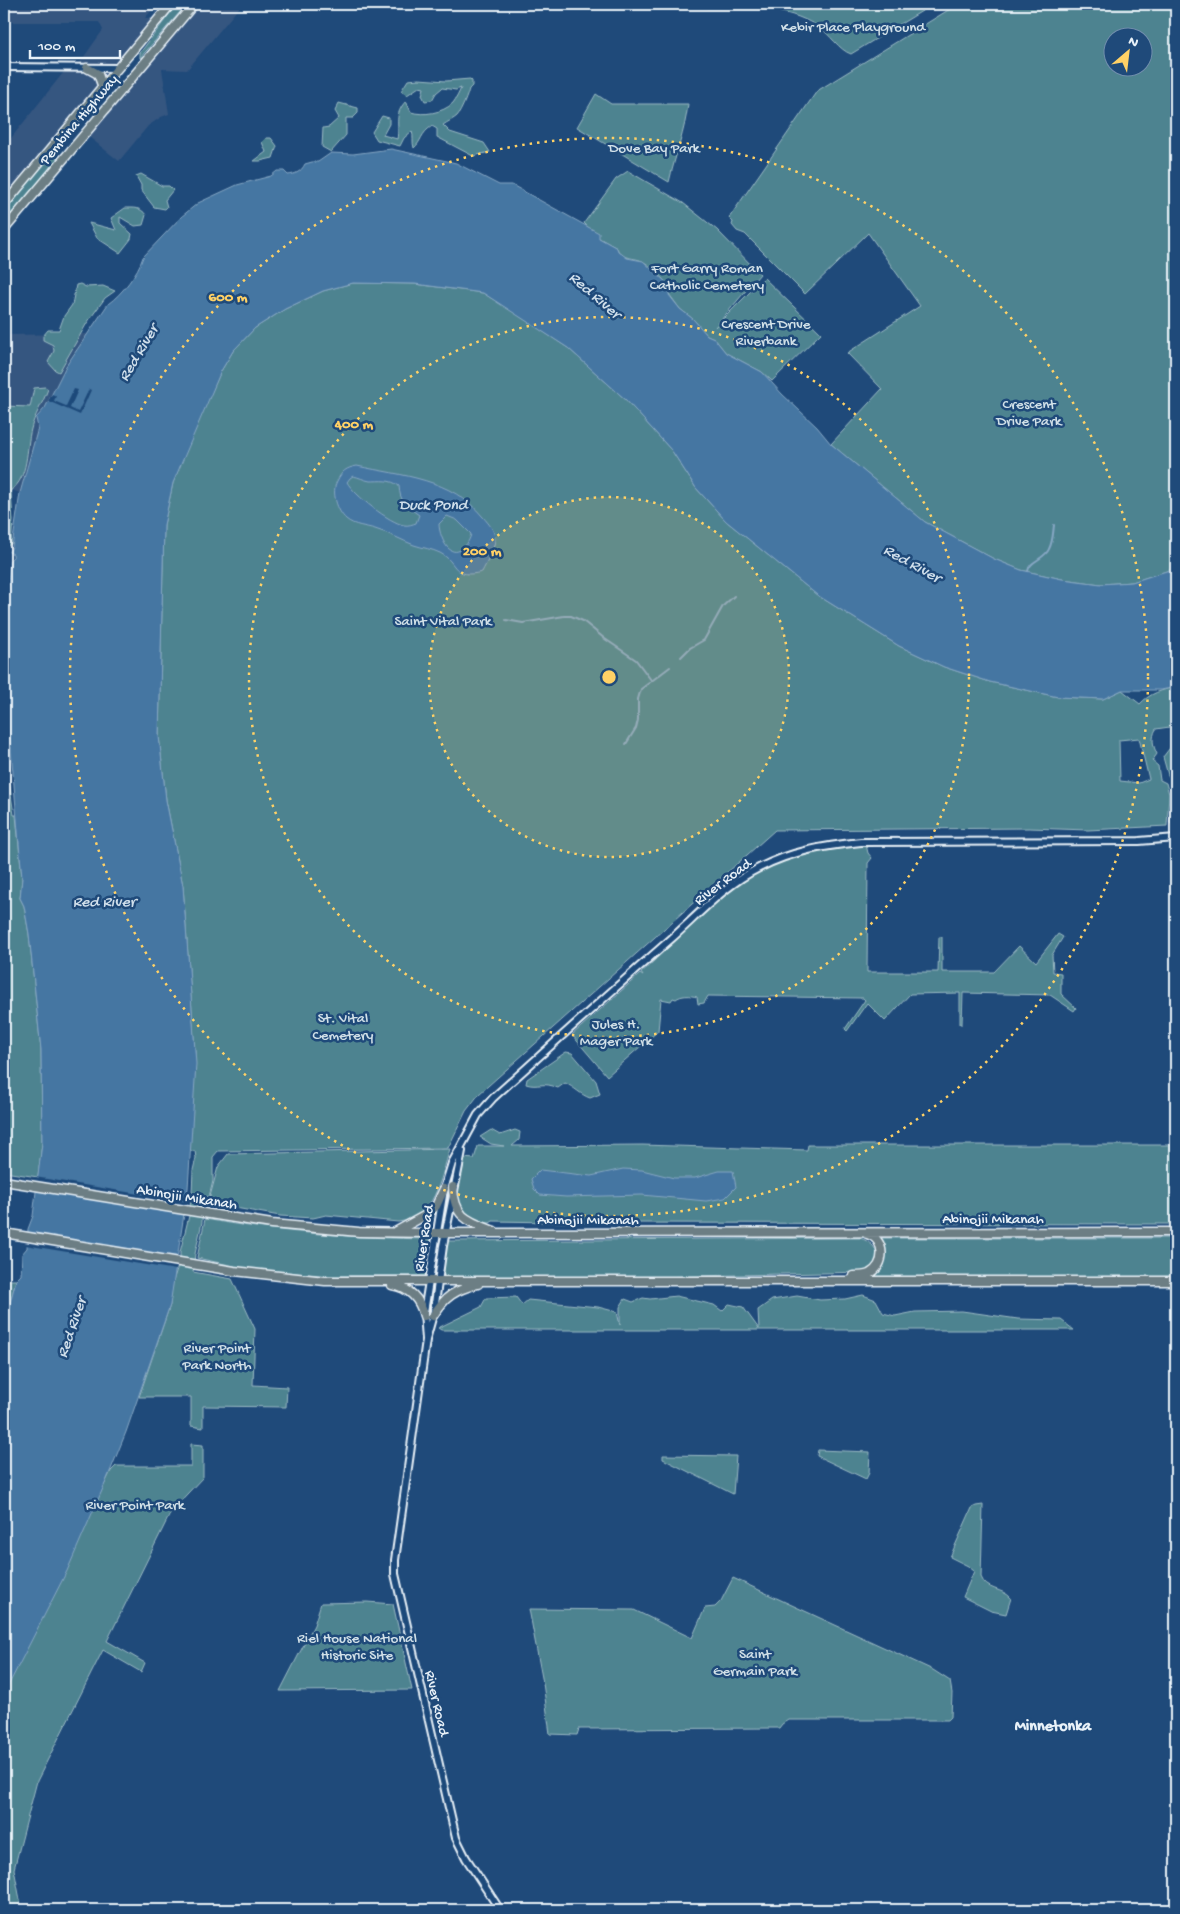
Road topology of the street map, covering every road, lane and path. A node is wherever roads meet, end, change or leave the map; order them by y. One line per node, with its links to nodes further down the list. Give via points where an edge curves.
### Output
1 (171, 4): 5 (main road, Pembina Highway)
2 (194, 4): 8 (main road, Pembina Highway)
3 (4, 67): 4 (street)
4 (87, 68): 5 (street); 6 (main road, via 98,74)
5 (117, 68): 6 (main road, Pembina Highway)
6 (102, 85): 7 (main road, Pembina Highway)
7 (4, 205)
8 (4, 230)
9 (1176, 838): 10 (street, River Road, via 860,842 786,855 748,874 721,894 596,1004 493,1098 478,1115)
10 (464, 1142): 12 (street, River Road); 13 (street, River Road, via 452,1163)
11 (4, 1181): 17 (main road, Abinojii Mikanah, via 241,1219)
12 (453, 1188): 19 (street, River Road); 20 (main road, via 454,1200 462,1216)
13 (444, 1189): 17 (main road, via 436,1206 426,1215); 18 (street, River Road)
14 (863, 1232): 15 (main road, Abinojii Mikanah); 20 (main road, Abinojii Mikanah); 23 (main road, via 877,1239 881,1248 879,1262 870,1274)
15 (1176, 1232)
16 (4, 1233): 25 (main road, via 234,1271 300,1279)
17 (393, 1233): 18 (main road, Abinojii Mikanah)
18 (436, 1233): 19 (main road, Abinojii Mikanah); 26 (street, River Road)
19 (446, 1233): 20 (main road, Abinojii Mikanah); 21 (street, River Road)
20 (501, 1233)
21 (438, 1281): 22 (main road); 26 (main road); 27 (street, River Road)
22 (490, 1281): 23 (main road); 27 (main road, via 452,1293)
23 (771, 1281): 24 (main road)
24 (1176, 1281)
25 (373, 1282): 26 (main road); 27 (main road, via 406,1289 419,1300)
26 (429, 1282): 27 (street, River Road)
27 (428, 1316): 28 (street, River Road, via 395,1574 456,1838)
28 (500, 1910)

